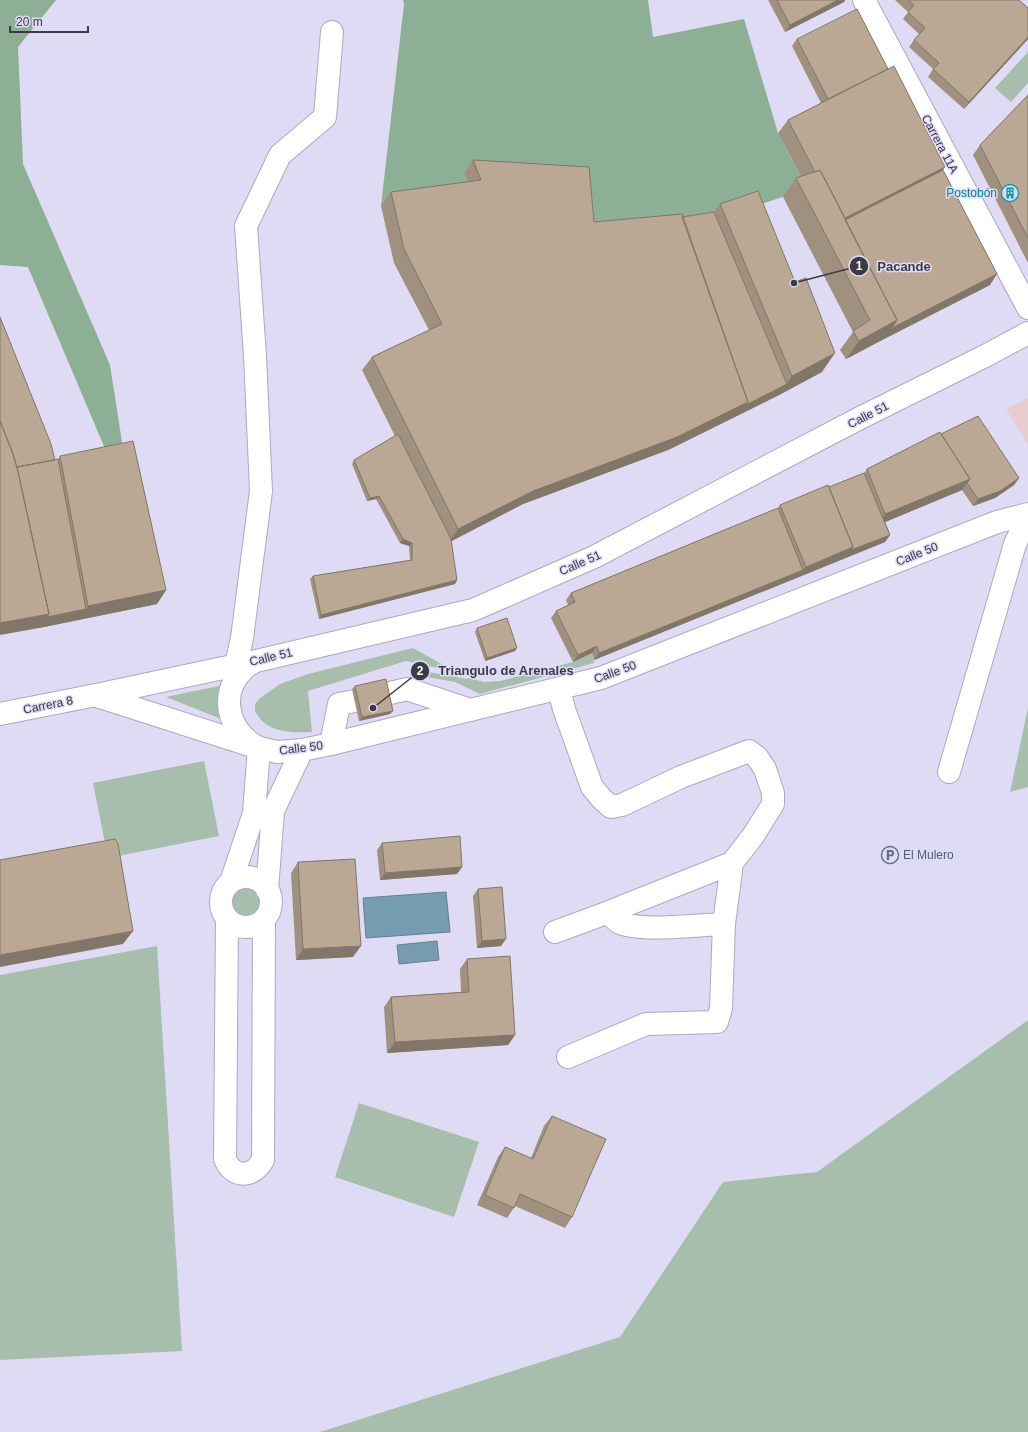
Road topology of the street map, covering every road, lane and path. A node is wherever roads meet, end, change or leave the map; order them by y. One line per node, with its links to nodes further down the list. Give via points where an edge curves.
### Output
1 (864, 0): 3 (main road, Carrera 11A)
2 (332, 32): 6 (main road, via 325,117 280,155 246,226 261,491 242,638)
3 (1028, 308)
4 (1028, 333): 6 (main road, Calle 51, via 594,557 473,610)
5 (1028, 516): 7 (main road, Calle 50, via 998,522 601,678); 16 (main road, via 1015,544)
6 (246, 663): 9 (main road, Calle 51); 14 (main road, via 234,682 229,697 230,713 235,728 245,740)
7 (559, 689): 11 (main road, Calle 50); 17 (main road, via 592,787 611,806 622,805 681,776 749,751 757,757 765,769 773,793 773,804)
8 (386, 694): 11 (main road, via 407,689)
9 (96, 695): 12 (main road, Carrera 8); 14 (main road, Calle 50)
10 (355, 701): 13 (main road, via 340,704)
11 (470, 710): 13 (main road, Calle 50)
12 (0, 714)
13 (331, 744): 15 (main road, Calle 50)
14 (259, 748): 15 (main road, Calle 50, via 277,752); 18 (main road, via 254,813)
15 (302, 750): 19 (main road, via 273,811)
16 (949, 772)
17 (732, 863): 20 (main road); 23 (main road)
18 (231, 882): 19 (main road, via 240,878 251,878); 21 (main road, via 224,890 221,900 222,910)
19 (267, 890): 22 (main road, via 269,910)
20 (609, 912): 23 (main road, via 618,923 630,926); 24 (main road)
21 (227, 919): 22 (main road, via 235,925 246,927 256,925); 22 (main road, via 225,1159 229,1167 243,1174 256,1170 263,1160)
22 (264, 919)
23 (724, 924): 25 (main road, via 721,1008 717,1022 646,1024)
24 (556, 932)
25 (568, 1057)

